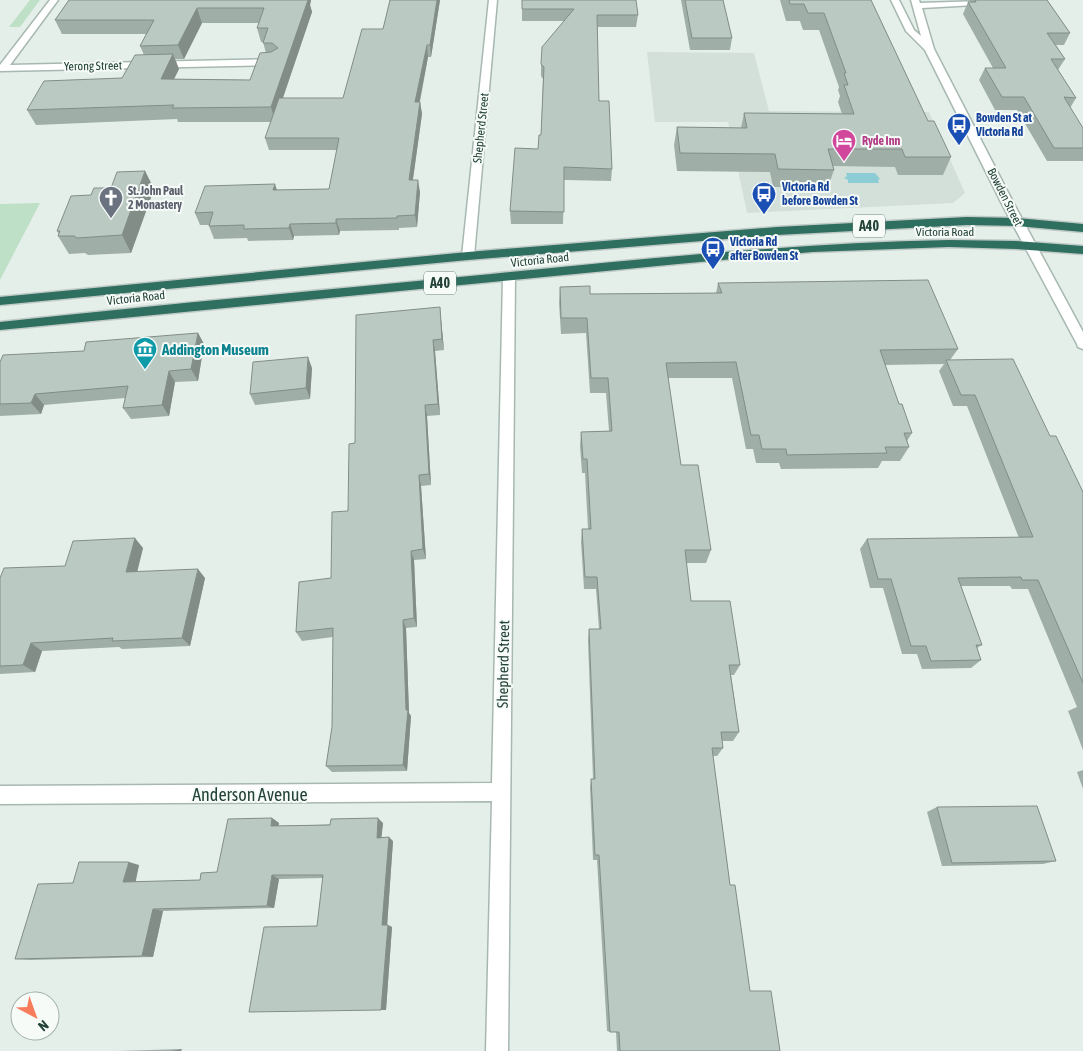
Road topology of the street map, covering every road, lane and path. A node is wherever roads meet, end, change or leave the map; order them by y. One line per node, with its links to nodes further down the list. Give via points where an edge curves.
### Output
1 (54, 0): 10 (street)
2 (494, 0): 15 (street, Shepherd Street)
3 (895, 0): 7 (street, Bowden Street, via 910,31)
4 (900, 0): 7 (street)
5 (1011, 0): 6 (street)
6 (918, 2): 8 (street, Bowden Street)
7 (920, 40): 8 (street, Bowden Street)
8 (930, 49): 11 (street, Bowden Street)
9 (275, 62): 10 (street, Yerong Street)
10 (1, 68)
11 (1017, 222): 12 (highway, Victoria Road / A40); 13 (street, Bowden Street); 15 (highway, Victoria Road / A40, via 844,226)
12 (1083, 228)
13 (1030, 246): 14 (highway, Victoria Road / A40); 16 (highway, Victoria Road / A40, via 880,245 665,261); 19 (street, Bowden Street)
14 (1083, 250)
15 (468, 256): 17 (highway, Victoria Road / A40)
16 (510, 277): 18 (highway, Victoria Road / A40); 20 (street, Shepherd Street)
17 (0, 300)
18 (0, 326)
19 (1083, 344)
20 (501, 792): 21 (street, Anderson Avenue); 22 (street, Shepherd Street)
21 (0, 795)
22 (497, 1051)

